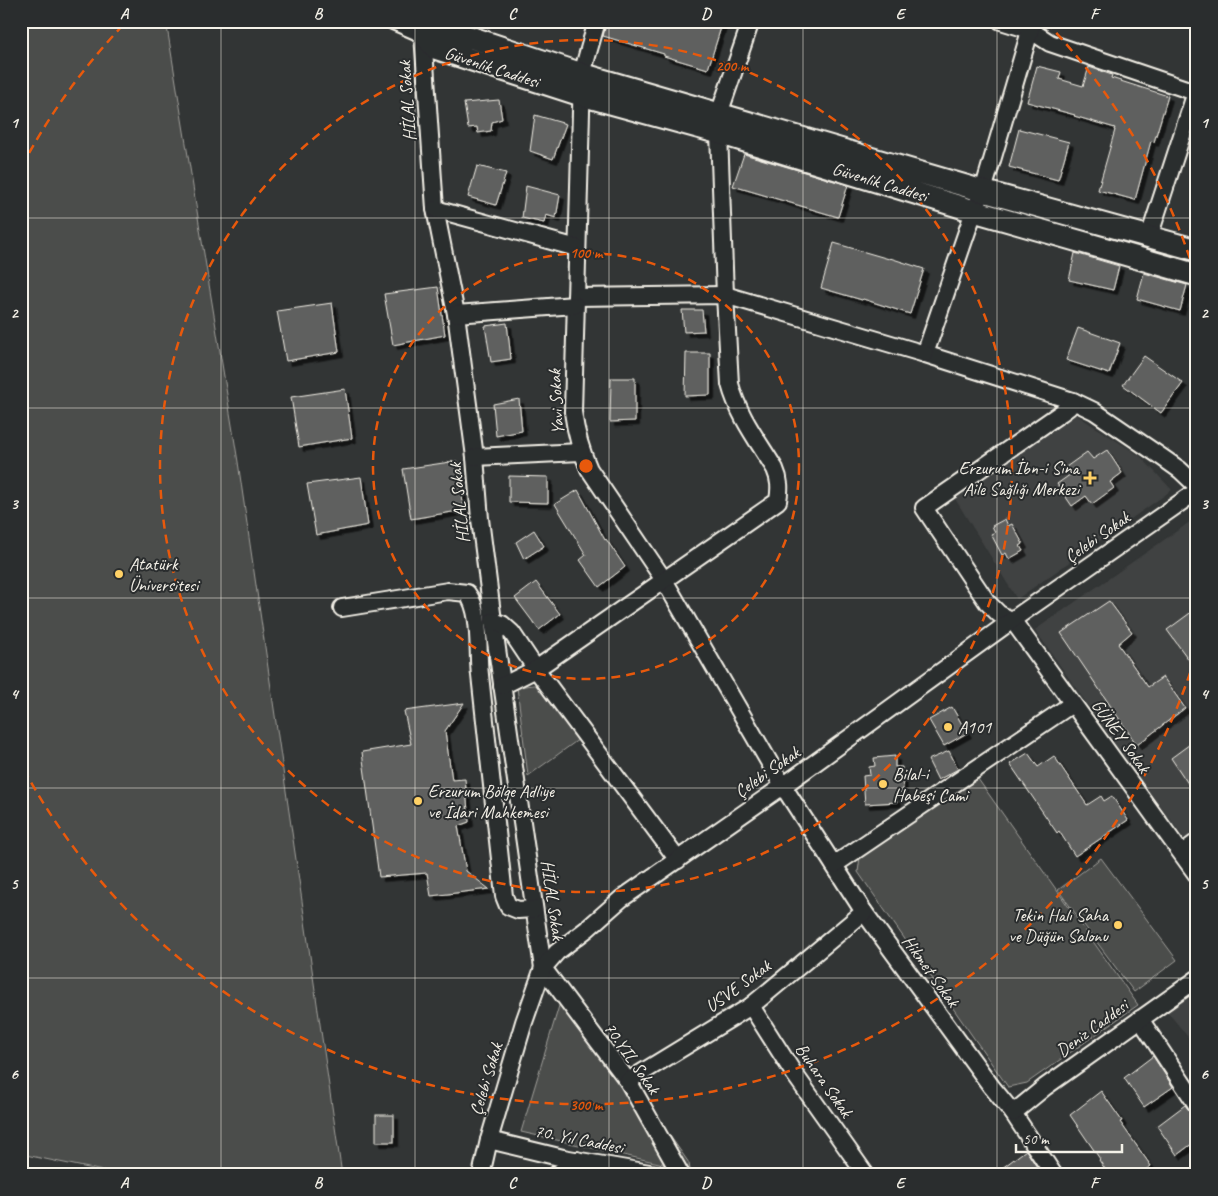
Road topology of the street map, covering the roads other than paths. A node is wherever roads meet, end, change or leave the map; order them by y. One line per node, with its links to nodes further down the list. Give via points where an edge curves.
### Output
1 (393, 21): 6 (street)
2 (597, 21): 7 (street, Yavi Sokak)
3 (751, 21): 10 (street)
4 (1001, 21): 5 (street)
5 (1032, 26): 8 (street, via 1050,43); 11 (street)
6 (424, 34): 7 (main road, Güvenlik Caddesi, via 439,29); 9 (main road, Güvenlik Caddesi, via 435,48); 12 (street, HİLAL Sokak)
7 (582, 74): 9 (street, Yavi Sokak); 10 (main road, Güvenlik Caddesi)
8 (1196, 90): 14 (street)
9 (581, 95): 10 (main road, Güvenlik Caddesi); 15 (street, Yavi Sokak)
10 (719, 124): 11 (main road, Güvenlik Caddesi); 13 (main road, Güvenlik Caddesi); 18 (street)
11 (983, 191): 13 (street); 14 (main road, Güvenlik Caddesi)
12 (435, 209): 15 (street); 20 (street, HİLAL Sokak)
13 (974, 211): 17 (main road, Güvenlik Caddesi); 21 (street)
14 (1150, 237): 16 (main road, Güvenlik Caddesi)
15 (577, 248): 19 (street, Yavi Sokak)
16 (1197, 250)
17 (1197, 275)
18 (724, 295): 19 (street); 21 (street); 27 (street, via 730,384 739,411 775,468 779,478 778,501)
19 (576, 301): 20 (street); 23 (street, Yavi Sokak, via 573,412)
20 (456, 314): 24 (street, HİLAL Sokak)
21 (925, 354): 22 (street)
22 (1073, 401): 25 (street, via 1094,411 1163,458); 30 (street, via 1062,413 924,508 987,602 999,614)
23 (581, 452): 24 (street); 27 (street, Yavi Sokak, via 589,469)
24 (475, 457): 29 (street, HİLAL Sokak)
25 (1197, 486)
26 (1197, 491): 30 (street, Çelebi Sokak)
27 (664, 580): 31 (street); 34 (street, Yavi Sokak)
28 (342, 608): 40 (street, via 448,591 467,593 473,600 504,896 508,906 518,910)
29 (493, 621): 31 (street, via 507,628); 32 (street, HİLAL Sokak)
30 (1013, 621): 33 (street, GÜNEY Sokak); 34 (street, Çelebi Sokak)
31 (536, 669): 32 (street); 37 (street)
32 (502, 686): 40 (street, HİLAL Sokak)
33 (1072, 704): 36 (street, GÜNEY Sokak); 38 (street)
34 (783, 786): 37 (street, Çelebi Sokak); 38 (street, Hikmet Sokak)
35 (1197, 842): 36 (street)
36 (1182, 854): 39 (street, GÜNEY Sokak)
37 (678, 860): 42 (street, Çelebi Sokak, via 621,899)
38 (834, 865): 41 (street, Hikmet Sokak)
39 (1197, 876)
40 (534, 909): 42 (street, HİLAL Sokak)
41 (864, 912): 44 (street, USVE Sokak); 48 (street, Hikmet Sokak)
42 (542, 968): 46 (street, 70.YIL Sokak); 49 (street, Çelebi Sokak)
43 (1197, 979): 45 (street, Deniz Caddesi)
44 (750, 1006): 46 (street, USVE Sokak); 55 (street, Buhara Sokak)
45 (1140, 1019): 47 (street); 48 (street, Deniz Caddesi)
46 (628, 1081): 54 (street, 70.YIL Sokak)
47 (1197, 1105)
48 (1013, 1113): 56 (street, Hikmet Sokak)
49 (489, 1140): 50 (street, 70. Yıl Caddesi); 51 (street, Çelebi Sokak)
50 (577, 1160): 52 (street); 53 (street, 70. Yıl Caddesi)
51 (481, 1175)
52 (556, 1175)
53 (661, 1175)
54 (682, 1175)
55 (866, 1175)
56 (1054, 1175)

